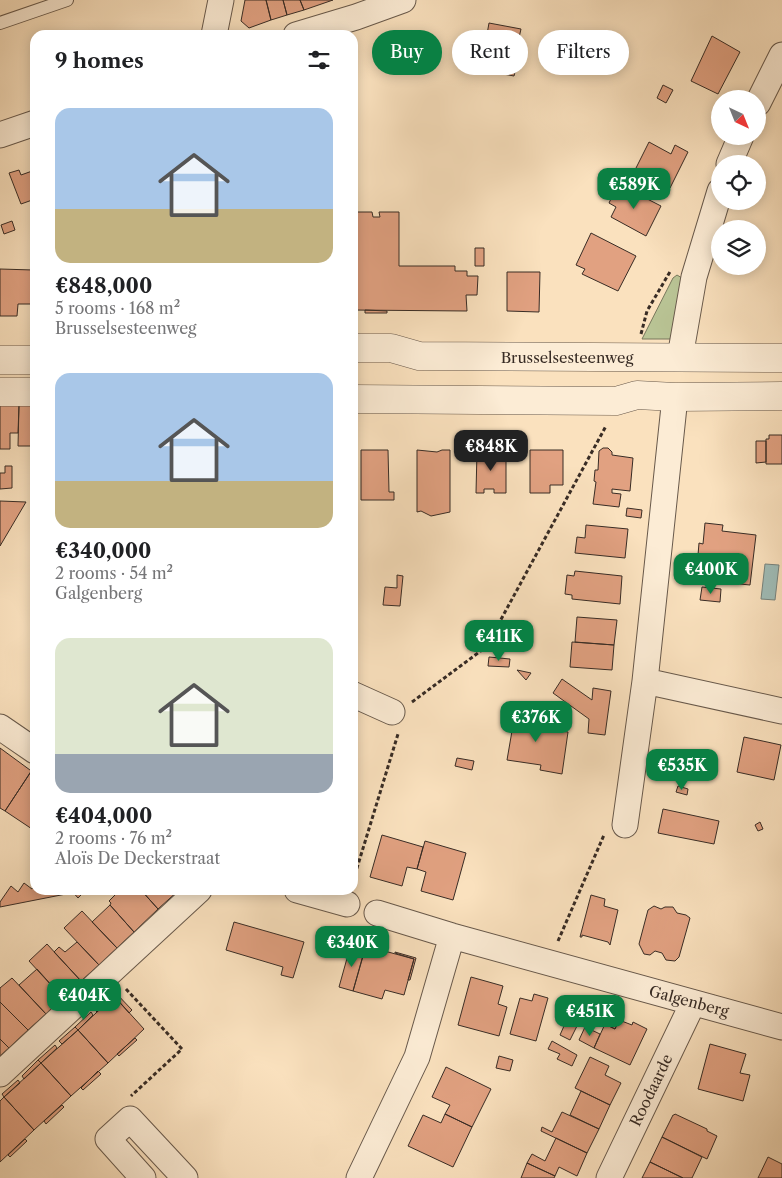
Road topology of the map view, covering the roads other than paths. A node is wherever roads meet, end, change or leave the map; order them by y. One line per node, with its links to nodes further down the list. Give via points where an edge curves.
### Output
1 (67, 0): 4 (lane)
2 (221, 0): 5 (street)
3 (402, 0): 6 (street)
4 (0, 23)
5 (215, 30)
6 (313, 30)
7 (782, 55): 8 (street)
8 (764, 90)
9 (30, 125): 10 (street)
10 (0, 135)
11 (714, 210): 13 (street, via 694,277)
12 (358, 348): 13 (street, Brusselsesteenweg, via 391,348 419,356)
13 (680, 357): 14 (street, Brusselsesteenweg)
14 (782, 358)
15 (0, 360): 16 (street)
16 (30, 360)
17 (0, 392): 18 (street)
18 (30, 392)
19 (782, 396): 20 (street)
20 (675, 397): 21 (street, via 637,396 616,401); 22 (street)
21 (358, 399)
22 (645, 681): 24 (street); 28 (street)
23 (358, 697): 25 (street)
24 (782, 712)
25 (399, 717)
26 (0, 727): 27 (street)
27 (30, 747)
28 (625, 825)
29 (194, 895): 34 (street)
30 (377, 913): 31 (street, Galgenberg)
31 (452, 936): 32 (street, Galgenberg); 37 (street, via 417,1057)
32 (693, 1003): 33 (street, Galgenberg); 38 (street, Roodaarde)
33 (782, 1027)
34 (0, 1074)
35 (143, 1178): 36 (street, via 108,1139 130,1120)
36 (185, 1178)
37 (359, 1178)
38 (609, 1178)

